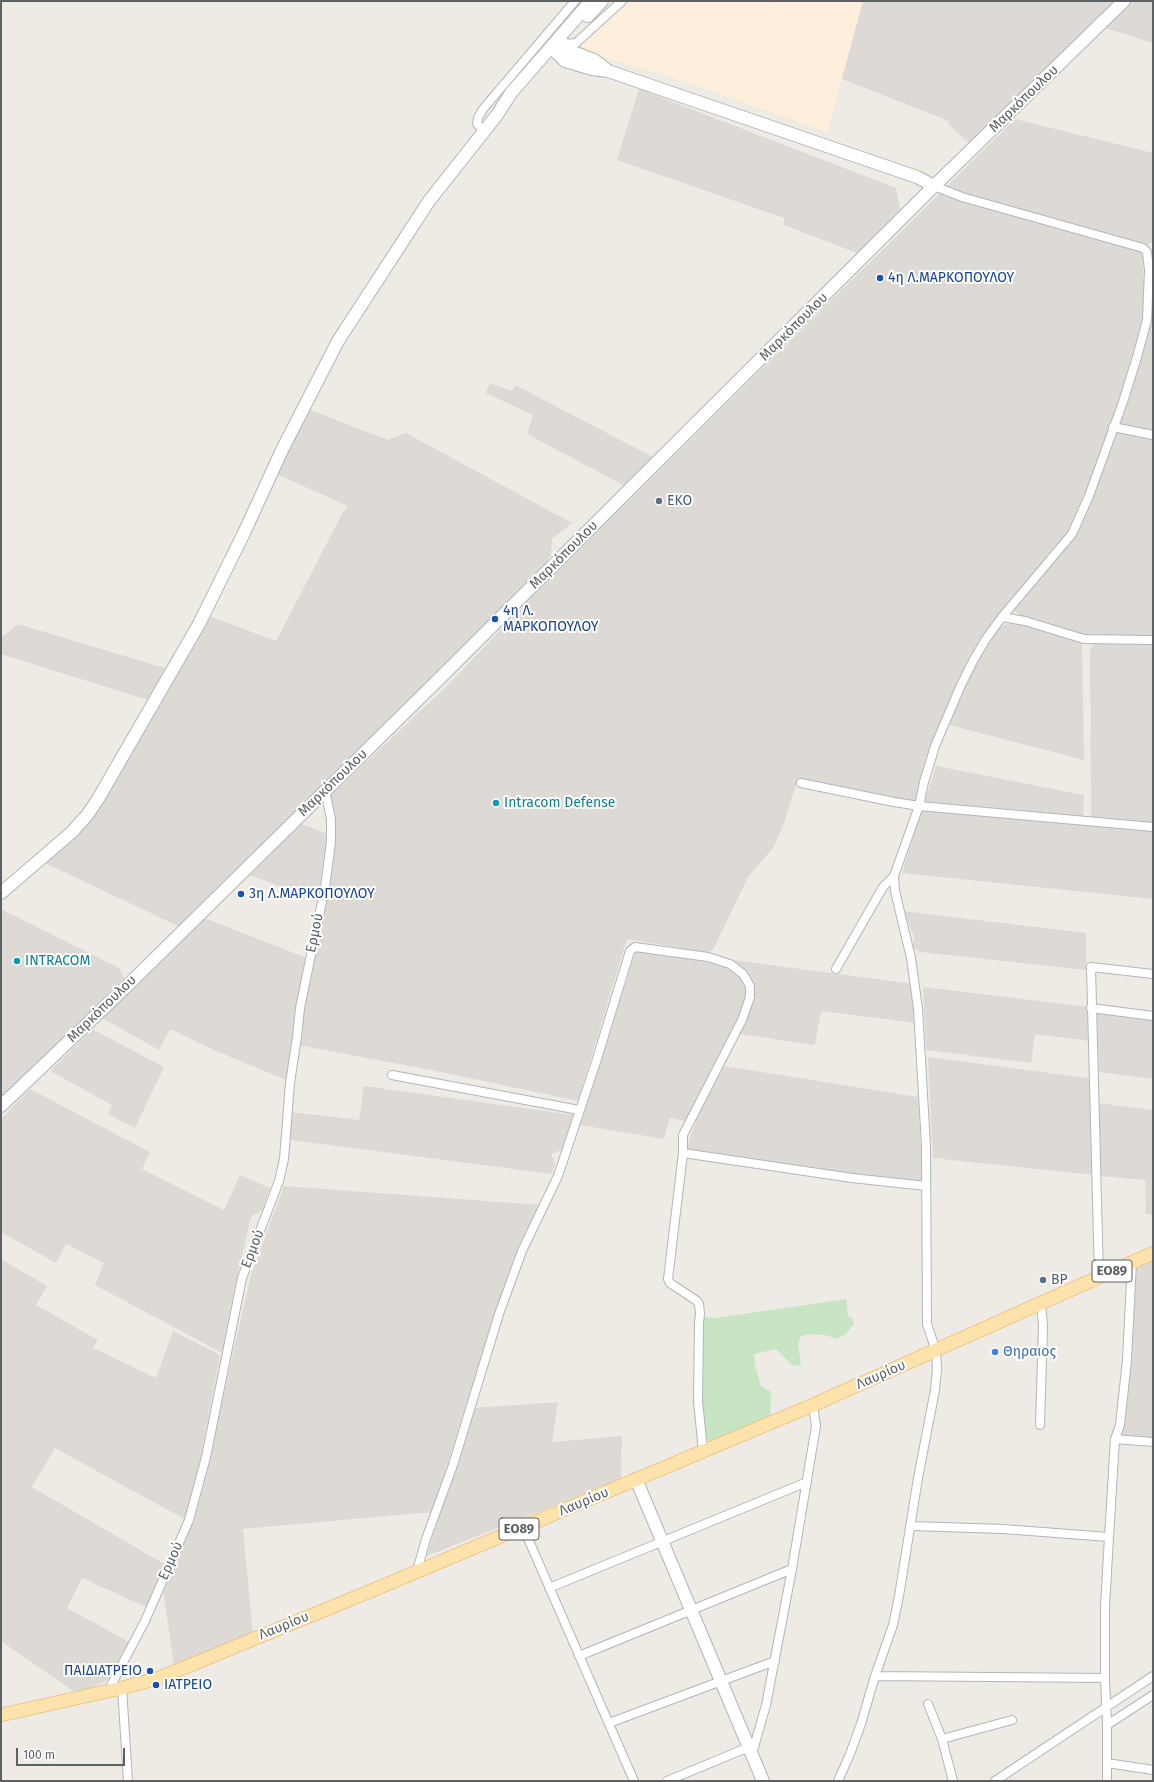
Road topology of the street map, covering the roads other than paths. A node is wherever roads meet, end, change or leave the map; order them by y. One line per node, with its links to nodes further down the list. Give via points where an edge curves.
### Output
1 (574, 1): 7 (street, via 483,109 477,124)
2 (591, 1): 6 (street)
3 (602, 1): 6 (street)
4 (622, 1): 6 (street, via 576,43)
5 (1124, 1): 8 (street, Μαρκόπουλου)
6 (558, 46): 7 (street, via 511,93); 8 (street, via 565,61 608,71 917,177)
7 (484, 131): 19 (street, via 429,201 331,354 199,624 98,799 72,832)
8 (934, 186): 9 (street, via 962,197 1143,248); 15 (street, Μαρκόπουλου)
9 (1151, 271): 10 (street, via 1147,320)
10 (1113, 427): 11 (street); 12 (street, via 1072,534)
11 (1153, 435)
12 (1002, 617): 13 (street, via 1025,621 1084,639); 16 (street, via 986,639 961,685 935,746)
13 (1153, 640)
14 (801, 783): 16 (street)
15 (325, 790): 25 (street, Μαρκόπουλου); 56 (street, Ερμού, via 331,819 331,842 325,887 300,1008 290,1083 284,1159 279,1181 242,1278 206,1457 189,1520 144,1621)
16 (919, 806): 17 (street); 18 (street)
17 (1153, 827)
18 (894, 876): 20 (street, via 883,887); 28 (street, via 895,891 911,958 918,1009)
19 (1, 893)
20 (836, 969)
21 (1153, 974): 22 (street, via 1091,967)
22 (1092, 1008): 23 (street); 31 (street)
23 (1153, 1016)
24 (392, 1075): 26 (street)
25 (1, 1106)
26 (579, 1110): 27 (street, via 630,951 634,947 708,957 730,964 743,974 750,986 750,997 742,1020 683,1135); 46 (street, via 558,1176 522,1251 499,1314 453,1465)
27 (683, 1153): 28 (street, via 852,1178); 38 (street, via 668,1280 699,1304 698,1401)
28 (926, 1186): 33 (street, via 927,1324)
29 (1153, 1253): 30 (main road, Λαυρίου / ΕΟ89)
30 (1132, 1262): 31 (main road, Λαυρίου / ΕΟ89); 36 (street, via 1126,1367 1120,1425)
31 (1099, 1278): 32 (main road, Λαυρίου / ΕΟ89)
32 (1042, 1304): 33 (main road, Λαυρίου / ΕΟ89); 35 (street)
33 (936, 1351): 34 (main road, Λαυρίου / ΕΟ89); 41 (street, via 935,1390)
34 (813, 1405): 38 (main road, Λαυρίου / ΕΟ89); 40 (street, via 816,1426)
35 (1040, 1425)
36 (1115, 1439): 37 (street); 43 (street)
37 (1153, 1442)
38 (703, 1450): 39 (main road, Λαυρίου / ΕΟ89)
39 (636, 1479): 42 (main road, Λαυρίου / ΕΟ89); 44 (street)
40 (807, 1482): 44 (street); 45 (street)
41 (911, 1526): 43 (street, via 1003,1529); 51 (street, via 899,1596)
42 (523, 1527): 46 (main road, Λαυρίου / ΕΟ89); 47 (street)
43 (1109, 1537): 53 (street, via 1105,1607)
44 (663, 1542): 47 (street); 48 (street)
45 (792, 1569): 48 (street); 50 (street)
46 (417, 1571): 55 (main road, Λαυρίου / ΕΟ89, via 159,1678)
47 (549, 1588): 49 (street)
48 (692, 1611): 49 (street); 54 (street)
49 (579, 1656): 62 (street)
50 (775, 1661): 54 (street); 65 (street, via 766,1705)
51 (875, 1676): 53 (street); 72 (street, via 852,1748)
52 (1153, 1676): 59 (street)
53 (1105, 1678): 59 (street)
54 (721, 1680): 62 (street); 65 (street)
55 (122, 1688): 56 (main road, Λαυρίου / ΕΟ89); 68 (street)
56 (108, 1691): 60 (main road, Λαυρίου / ΕΟ89)
57 (1153, 1695): 63 (street)
58 (928, 1704): 64 (street)
59 (1107, 1706): 63 (street); 74 (street)
60 (1, 1715)
61 (1012, 1720): 64 (street)
62 (609, 1723): 69 (street)
63 (1107, 1725): 66 (street)
64 (942, 1739): 73 (street)
65 (750, 1751): 70 (street); 71 (street)
66 (1106, 1763): 67 (street); 75 (street)
67 (1153, 1770)
68 (128, 1781)
69 (634, 1781)
70 (667, 1781)
71 (763, 1781)
72 (838, 1781)
73 (953, 1781)
74 (995, 1781)
75 (1107, 1781)

